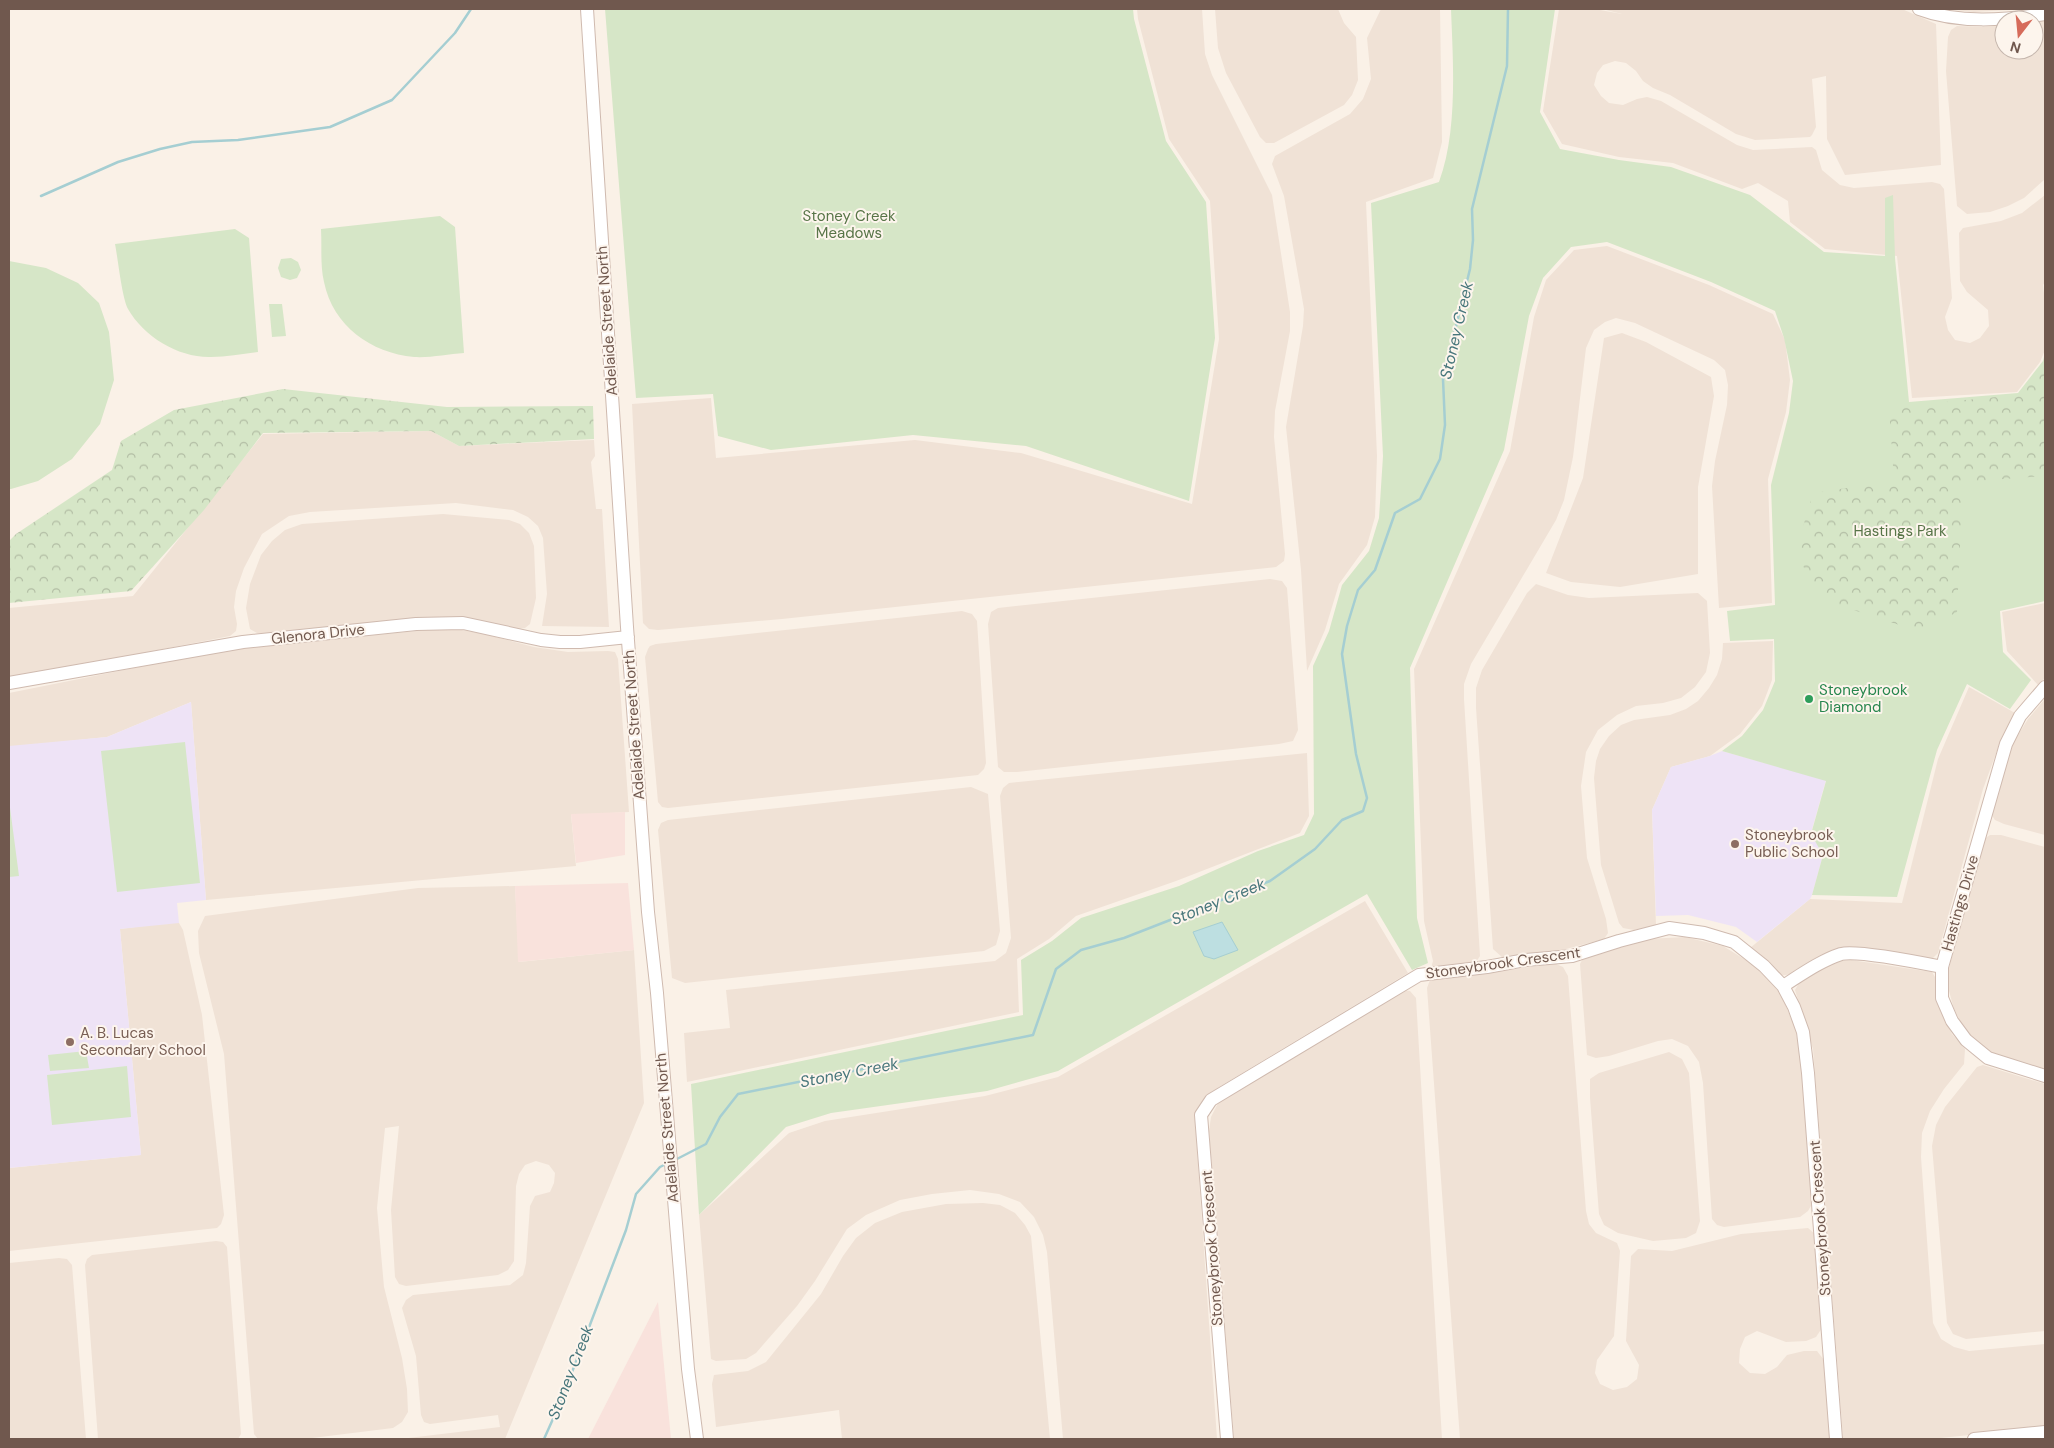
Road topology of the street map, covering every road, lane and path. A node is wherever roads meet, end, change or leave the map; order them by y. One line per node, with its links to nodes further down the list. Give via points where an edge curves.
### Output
1 (587, 9): 4 (street, Adelaide Street North)
2 (1919, 9): 3 (street, via 1985,19)
3 (2045, 14)
4 (628, 637): 5 (street, Glenora Drive, via 560,642 463,623 416,624 243,642); 11 (street, Adelaide Street North, via 648,912)
5 (9, 683)
6 (2045, 687): 7 (street, Hastings Drive, via 2020,716 2006,744)
7 (1942, 967): 8 (street, via 1844,954 1821,962); 9 (street, Hastings Drive, via 1942,998 1952,1021 1966,1040 1988,1058)
8 (1783, 986): 12 (street, Stoneybrook Crescent, via 1734,942 1678,928 1648,933 1572,956 1418,975 1211,1100 1201,1115); 13 (street, Stoneybrook Crescent, via 1803,1032 1808,1073)
9 (2045, 1076)
10 (2045, 1432): 14 (street)
11 (697, 1439)
12 (1227, 1439)
13 (1836, 1439)
14 (1974, 1439)

